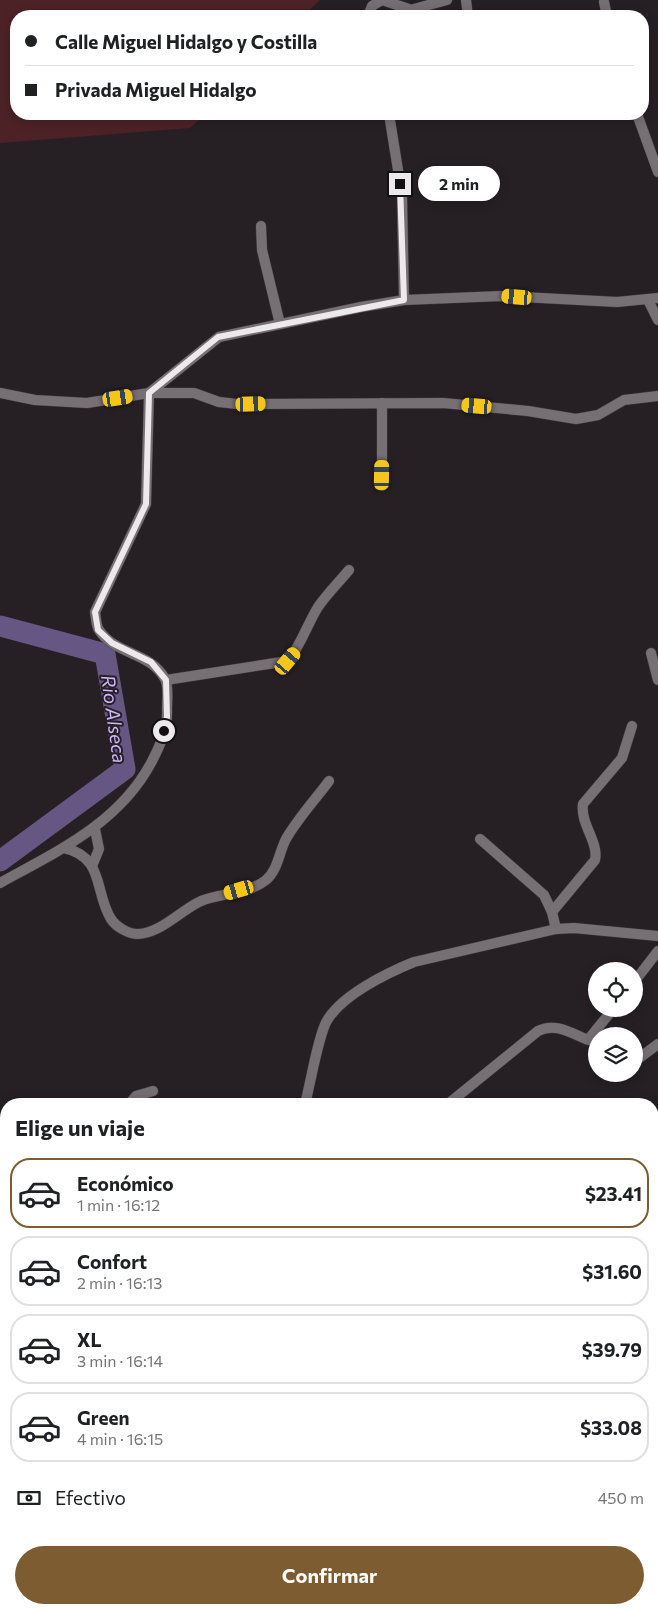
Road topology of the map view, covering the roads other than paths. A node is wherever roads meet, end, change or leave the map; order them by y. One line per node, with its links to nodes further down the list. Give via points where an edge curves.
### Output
1 (447, 0): 3 (street)
2 (604, 2): 5 (street)
3 (414, 9): 4 (street, via 382,0)
4 (370, 10)
5 (606, 10)
6 (390, 120): 11 (street, via 402,196)
7 (639, 120): 8 (street)
8 (658, 172)
9 (261, 226): 13 (street, via 262,250)
10 (653, 299): 11 (street, via 564,301 501,296); 12 (street)
11 (404, 300): 13 (street)
12 (658, 320)
13 (280, 324): 15 (street, via 218,337)
14 (0, 393): 15 (street, via 35,400 87,403)
15 (149, 393): 17 (street, via 194,393 219,402 237,404); 21 (street, via 146,504 95,612 98,630 112,643 151,662)
16 (658, 396): 17 (street, via 624,400 598,415 576,419 444,403)
17 (382, 404): 18 (street)
18 (382, 486)
19 (349, 570): 21 (street, via 320,604 288,661)
20 (651, 653): 22 (street)
21 (166, 680): 25 (street, via 167,717 161,745 138,785)
22 (658, 680)
23 (632, 726): 30 (street, via 622,758 583,804 582,813 595,850 595,860)
24 (329, 781): 28 (street, via 287,837 267,879 258,885 202,901 150,931 131,933 112,920)
25 (95, 829): 27 (street); 28 (street, via 99,849)
26 (480, 839): 30 (street, via 544,895)
27 (64, 848): 28 (street, via 81,854); 29 (street)
28 (92, 866)
29 (0, 883)
30 (552, 912): 31 (street)
31 (556, 928): 32 (street); 40 (street, via 414,962 392,971 344,1002 327,1019)
32 (658, 936)
33 (658, 951): 34 (street)
34 (643, 970)
35 (607, 1017): 41 (street, via 588,1040 548,1026)
36 (658, 1044): 37 (street)
37 (643, 1055)
38 (152, 1091): 39 (street)
39 (134, 1098)
40 (307, 1098)
41 (456, 1098)

